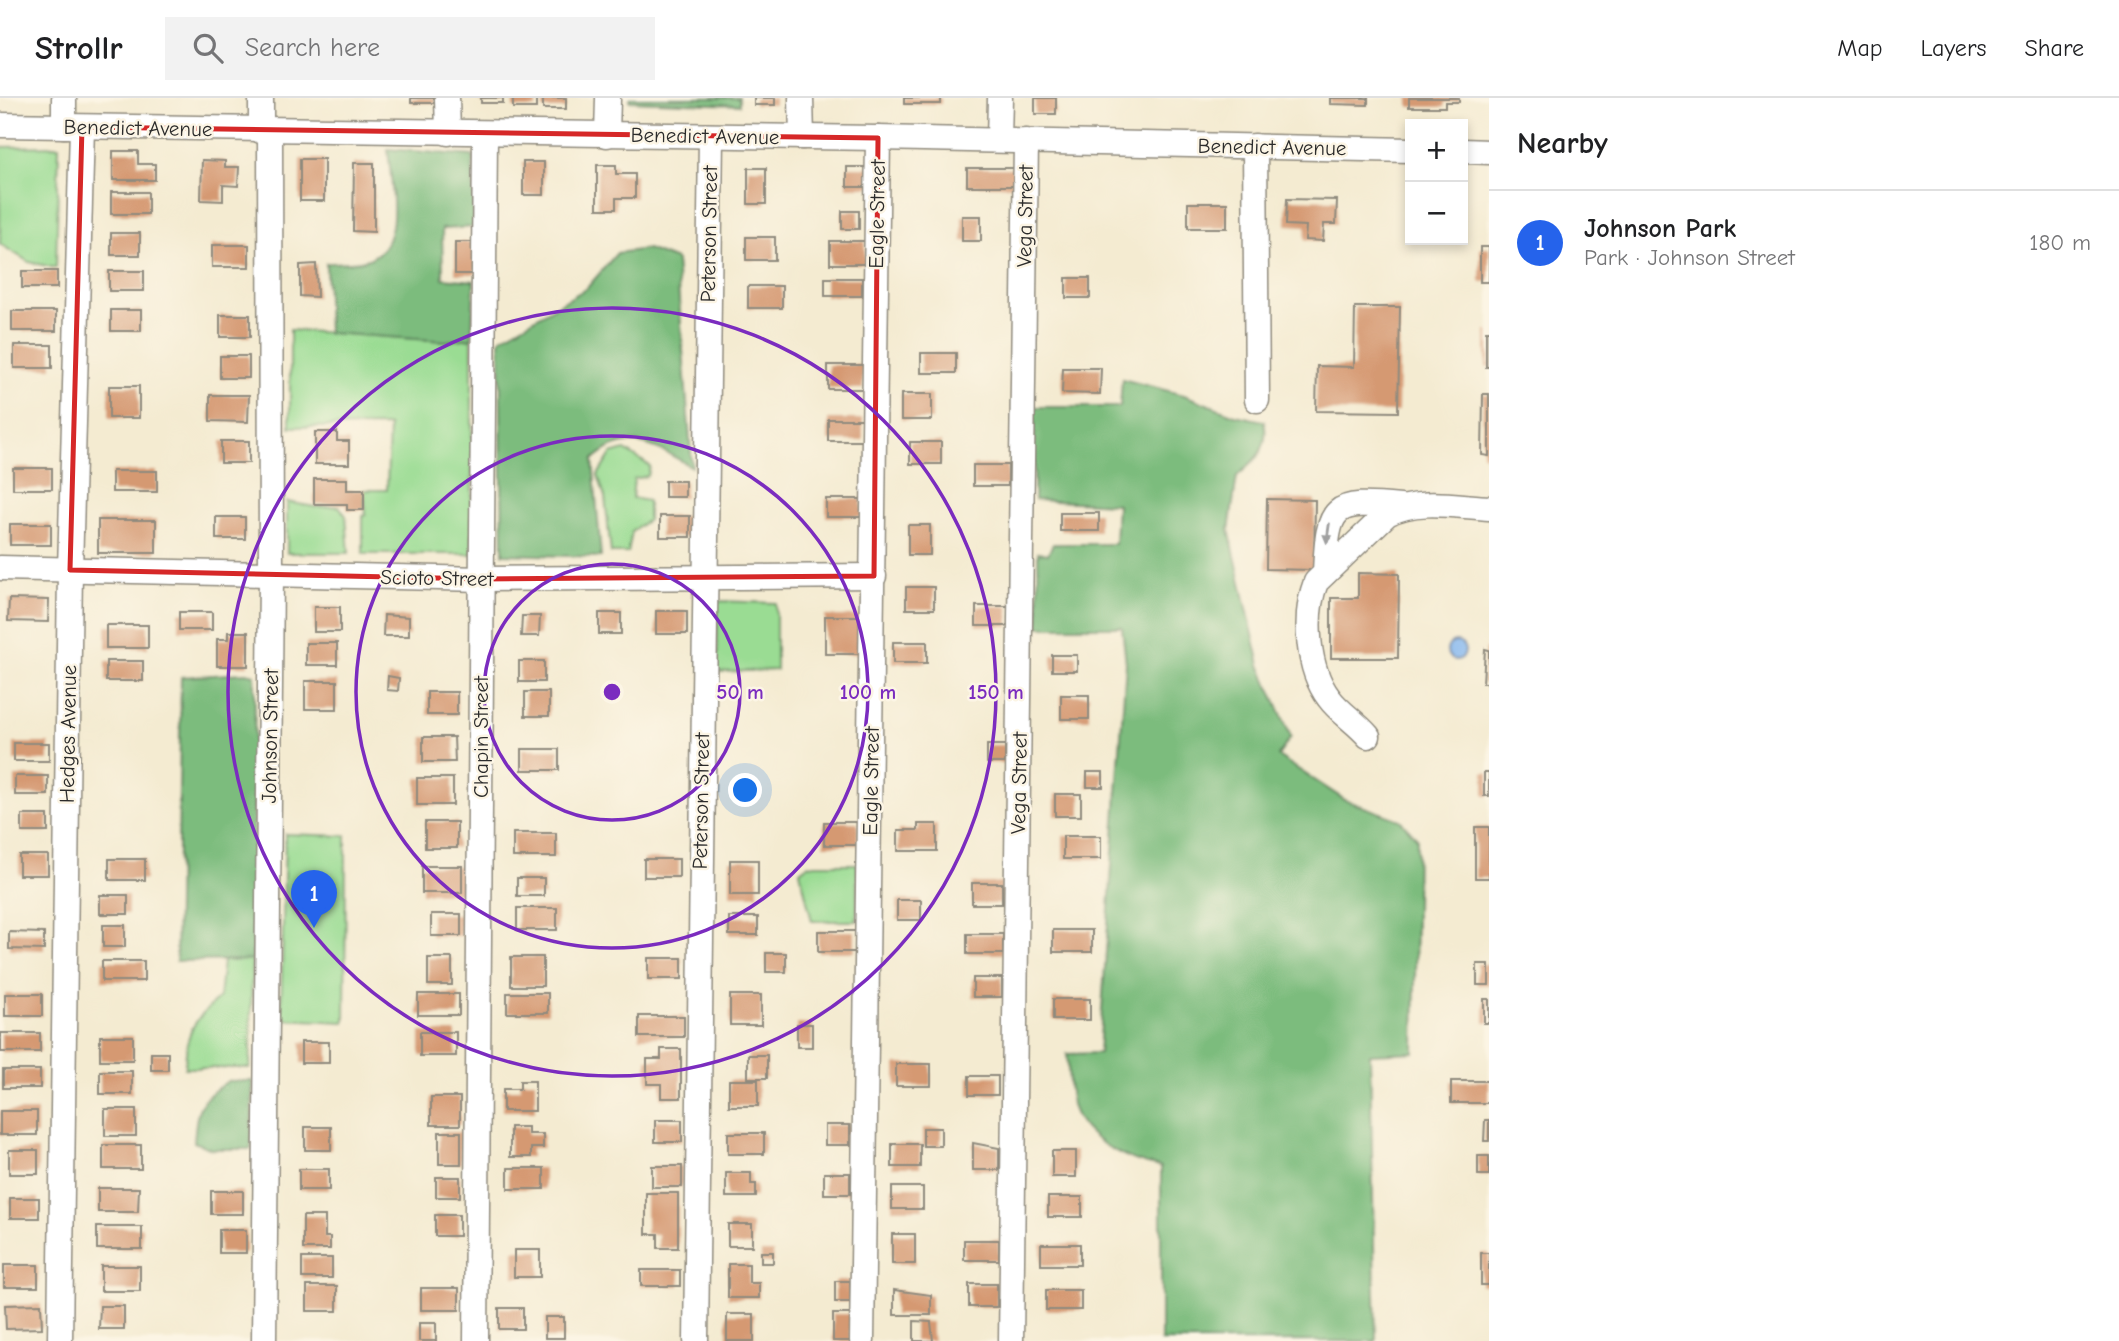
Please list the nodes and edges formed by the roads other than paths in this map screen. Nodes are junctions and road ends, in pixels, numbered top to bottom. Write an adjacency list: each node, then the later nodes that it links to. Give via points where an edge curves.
1 (64, 98): 8 (street, Hedges Avenue)
2 (261, 98): 9 (street, Johnson Street)
3 (447, 98): 10 (street)
4 (608, 98): 12 (street)
5 (801, 98): 14 (street)
6 (1000, 98): 16 (street, Vega Street)
7 (0, 125): 8 (street, Benedict Avenue)
8 (73, 126): 9 (street, Benedict Avenue); 26 (street, Hedges Avenue)
9 (265, 131): 10 (street, Benedict Avenue); 28 (street, Johnson Street)
10 (447, 133): 11 (street, Benedict Avenue)
11 (485, 134): 12 (street, Benedict Avenue); 31 (street, Chapin Street)
12 (607, 135): 13 (street, Benedict Avenue)
13 (711, 136): 14 (street, Benedict Avenue); 30 (street, Peterson Street)
14 (802, 137): 15 (street, Benedict Avenue)
15 (878, 138): 16 (street, Benedict Avenue); 29 (street, Eagle Street)
16 (999, 140): 17 (street, Benedict Avenue)
17 (1026, 141): 18 (street, Benedict Avenue); 38 (street, Vega Street)
18 (1255, 146): 19 (street, Benedict Avenue); 22 (street)
19 (1405, 150)
20 (1468, 151): 21 (street)
21 (1489, 152)
22 (1257, 400)
23 (1400, 507): 24 (street); 27 (street); 27 (street, one-way to 27, via 1357,505 1335,511 1330,520)
24 (1489, 508)
25 (0, 568): 26 (street, Scioto Street)
26 (70, 570): 28 (street, Scioto Street); 33 (street, Hedges Avenue)
27 (1325, 573): 32 (street, via 1312,592 1310,657 1330,699)
28 (271, 575): 31 (street, Scioto Street); 34 (street, Johnson Street)
29 (874, 576): 30 (street, Scioto Street); 37 (street, Eagle Street)
30 (703, 578): 31 (street, Scioto Street); 36 (street, Peterson Street)
31 (482, 579): 35 (street, Chapin Street)
32 (1368, 736)
33 (60, 1341)
34 (264, 1341)
35 (476, 1341)
36 (696, 1341)
37 (862, 1341)
38 (1011, 1341)

